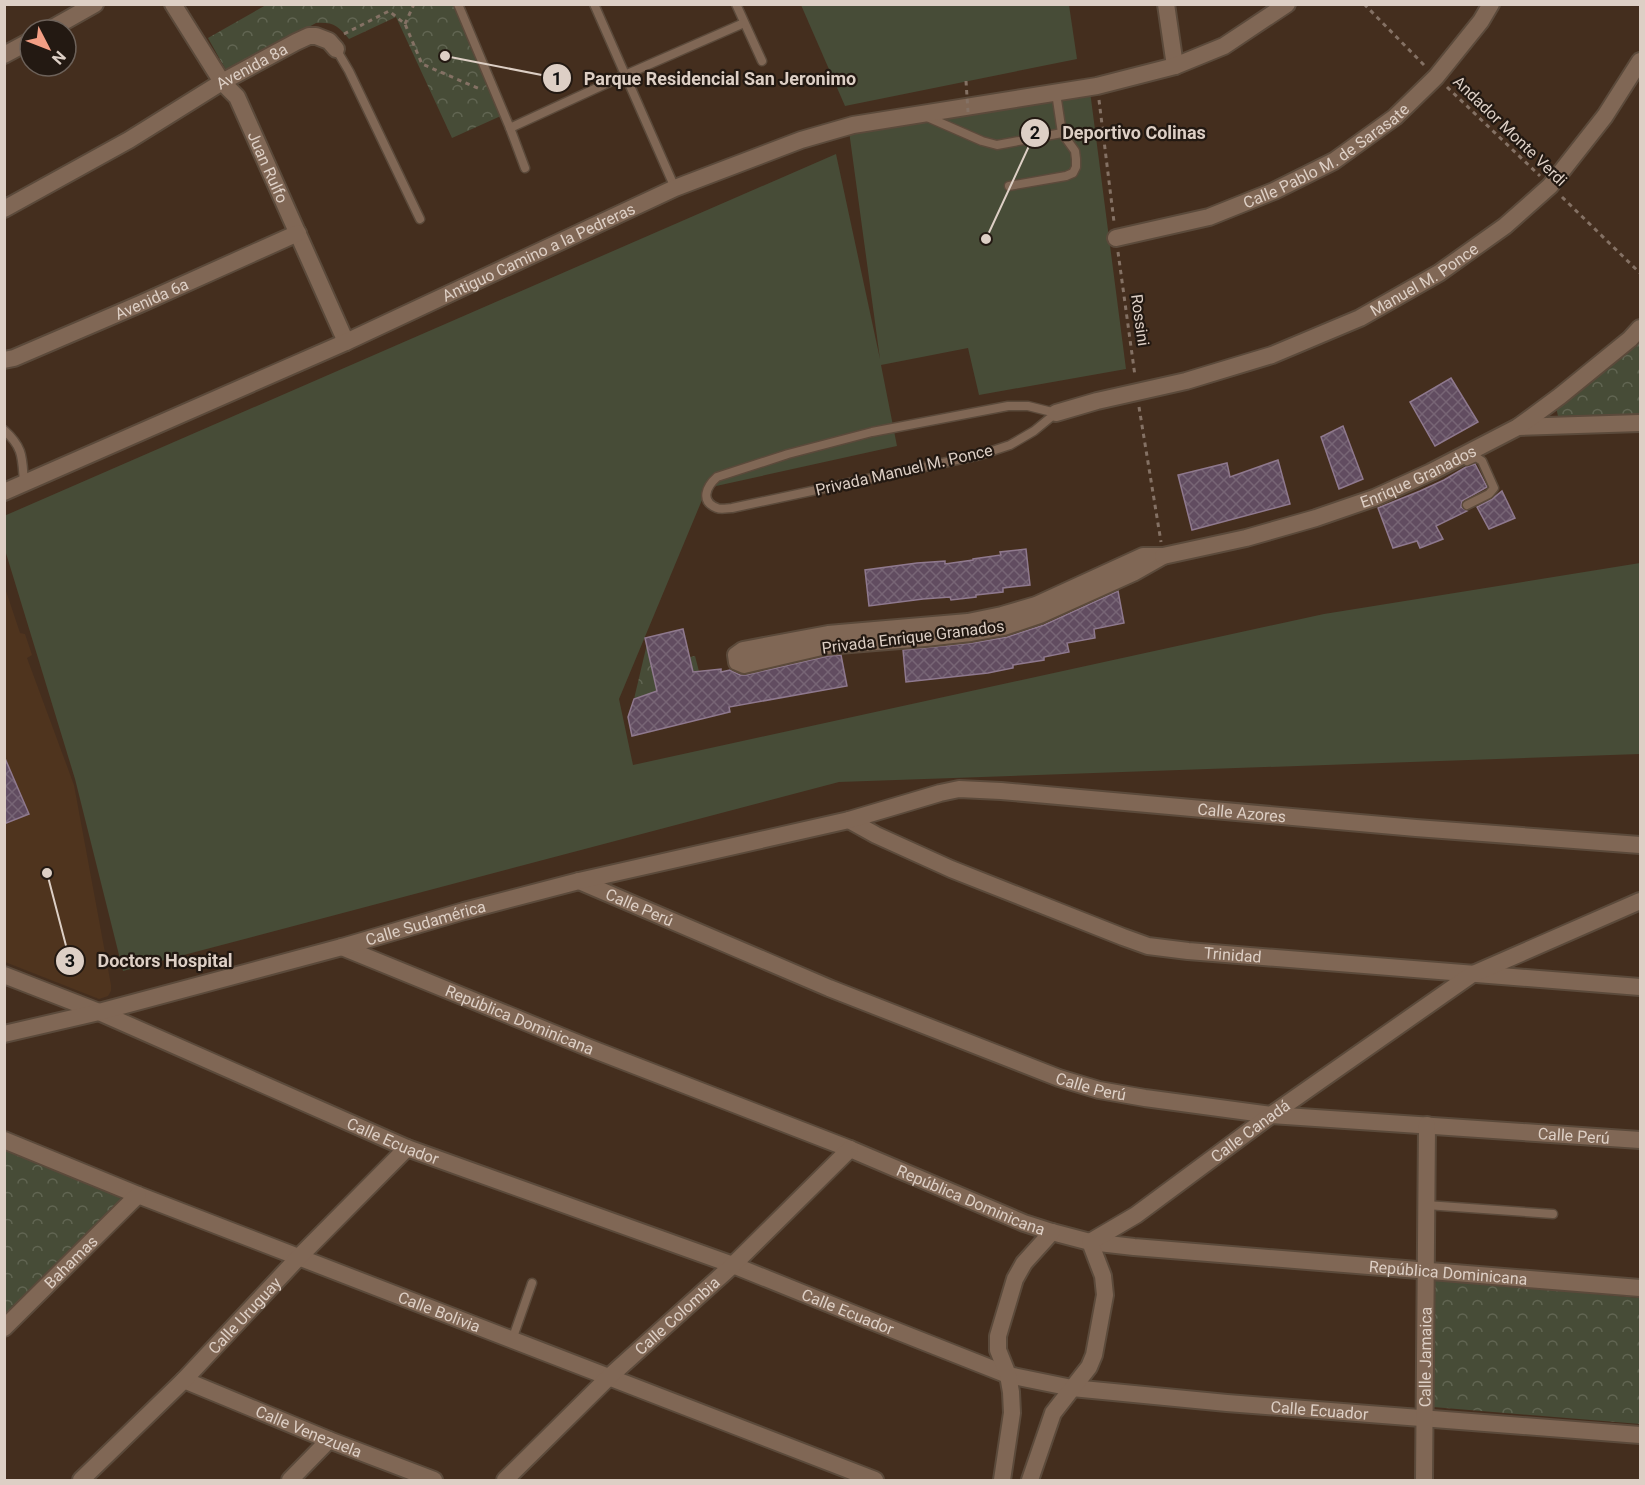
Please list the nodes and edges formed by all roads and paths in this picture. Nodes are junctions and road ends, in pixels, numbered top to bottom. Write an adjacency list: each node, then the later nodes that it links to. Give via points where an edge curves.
1 (95, 4): 11 (street)
2 (173, 4): 23 (street, Juan Rulfo)
3 (414, 4): 13 (path)
4 (458, 4): 26 (lane)
5 (594, 4): 20 (lane)
6 (736, 4): 12 (lane)
7 (1166, 4): 19 (street)
8 (1287, 4): 19 (street, Antiguo Camino a la Pedreras, via 1224,46)
9 (1364, 4): 21 (path, Andador Monte Verdi)
10 (1491, 4): 21 (street, Calle Pablo M. de Sarasate)
11 (71, 18)
12 (744, 23): 17 (lane); 20 (lane)
13 (405, 24): 14 (path, via 388,11); 26 (path, via 422,64)
14 (333, 45): 23 (street, Avenida 8a, via 322,37 309,36); 36 (lane)
15 (18, 47): 16 (street)
16 (4, 55)
17 (762, 61)
18 (1641, 61): 33 (street, Manuel M. Ponce, via 1605,116)
19 (1175, 66): 24 (street, Antiguo Camino a la Pedreras)
20 (625, 75): 29 (lane); 34 (lane)
21 (1436, 77): 33 (path, Andador Monte Verdi); 38 (street, Calle Pablo M. de Sarasate, via 1395,117 1334,161 1209,217)
22 (966, 81): 27 (path, bridge)
23 (222, 82): 35 (street, Avenida 8a, via 129,140); 37 (street, Juan Rulfo, via 237,97)
24 (1097, 86): 25 (street, Antiguo Camino a la Pedreras); 38 (path, Rossini)
25 (1056, 93): 28 (street, Antiguo Camino a la Pedreras); 30 (lane)
26 (497, 96): 29 (lane)
27 (968, 112)
28 (923, 114): 30 (lane, via 997,145); 34 (street, Antiguo Camino a la Pedreras, via 853,125 801,140)
29 (510, 128): 31 (lane)
30 (1062, 133): 32 (lane, via 1075,151 1073,173)
31 (525, 168)
32 (1009, 186)
33 (1550, 186): 39 (path, Andador Monte Verdi); 43 (street, Manuel M. Ponce, via 1505,226 1439,273 1360,318 1272,355)
34 (675, 189): 41 (street, Antiguo Camino a la Pedreras)
35 (4, 209)
36 (420, 219)
37 (298, 233): 41 (street, Juan Rulfo); 42 (street, Avenida 6a)
38 (1116, 238): 43 (path, Rossini)
39 (1641, 273)
40 (1641, 328): 46 (street, Enrique Granados)
41 (346, 342): 49 (street, Antiguo Camino a la Pedreras)
42 (4, 360)
43 (1137, 392): 44 (street, Privada Manuel M. Ponce); 52 (path, Rossini)
44 (1056, 414): 44 (lane, Privada Manuel M. Ponce, via 1010,445 980,454 732,508 718,509 706,494 708,485 717,477 872,432 1008,406 1028,406)
45 (1641, 423): 46 (street)
46 (1518, 427): 48 (street, Enrique Granados)
47 (4, 430): 49 (lane, via 18,444)
48 (1431, 472): 51 (lane, via 1440,477 1472,458 1479,458 1494,488); 52 (street, Enrique Granados, via 1316,518)
49 (24, 483): 50 (street, Antiguo Camino a la Pedreras)
50 (4, 492)
51 (1467, 505)
52 (1163, 556): 52 (street, Privada Enrique Granados, via 1143,556 1036,605 1002,615 968,622 828,634 743,650 736,659 744,665 826,646 1004,627 1040,615)
53 (849, 820): 54 (street, Calle Azores, via 959,789); 55 (street, Calle Sudamérica); 59 (street, Trinidad, via 951,869 1148,946)
54 (1641, 845)
55 (579, 881): 57 (street, Calle Sudamérica); 63 (street, Calle Perú, via 829,988 1059,1078 1133,1096)
56 (1641, 901): 59 (street, Calle Canadá)
57 (342, 947): 61 (street, Calle Sudamérica); 68 (street, República Dominicana)
58 (4, 975): 61 (street, Calle Ecuador)
59 (1471, 975): 60 (street, Trinidad); 63 (street, Calle Canadá)
60 (1641, 987)
61 (99, 1012): 62 (street, Calle Sudamérica); 67 (street, Calle Ecuador)
62 (4, 1034)
63 (1271, 1115): 64 (street, Calle Perú); 73 (street, Calle Canadá, via 1137,1215)
64 (1427, 1125): 66 (street, Calle Perú); 70 (street, Calle Jamaica)
65 (4, 1140): 69 (street, Calle Bolivia)
66 (1641, 1140)
67 (407, 1148): 74 (street, Calle Uruguay); 75 (street, Calle Ecuador)
68 (850, 1149): 72 (street, República Dominicana); 75 (street, Calle Colombia)
69 (138, 1196): 74 (street, Calle Bolivia); 79 (street, Bahamas)
70 (1426, 1205): 71 (lane); 76 (street, Calle Jamaica)
71 (1553, 1214)
72 (1052, 1232): 73 (street, República Dominicana); 81 (street, via 1015,1279 998,1336 998,1350)
73 (1090, 1242): 76 (street, República Dominicana); 84 (street, via 1103,1276 1105,1295 1094,1355)
74 (298, 1258): 80 (street, Calle Bolivia); 83 (street, Calle Uruguay)
75 (733, 1265): 81 (street, Calle Ecuador); 82 (street, Calle Colombia)
76 (1425, 1271): 78 (street, República Dominicana); 85 (street, Calle Jamaica)
77 (532, 1283): 80 (lane)
78 (1641, 1288)
79 (4, 1328)
80 (512, 1340): 82 (street, Calle Bolivia)
81 (1008, 1375): 84 (street, Calle Ecuador); 93 (street, via 1012,1413)
82 (609, 1377): 91 (street, Calle Colombia); 92 (street, Calle Bolivia)
83 (184, 1380): 87 (street, Calle Venezuela); 88 (street, Calle Uruguay)
84 (1072, 1388): 85 (street, Calle Ecuador); 94 (street, via 1053,1413)
85 (1424, 1419): 86 (street, Calle Ecuador); 95 (street, Calle Jamaica)
86 (1641, 1435)
87 (329, 1440): 89 (street); 90 (street, Calle Venezuela)
88 (81, 1480)
89 (290, 1480)
90 (434, 1480)
91 (505, 1480)
92 (875, 1480)
93 (1002, 1480)
94 (1030, 1480)
95 (1424, 1480)

